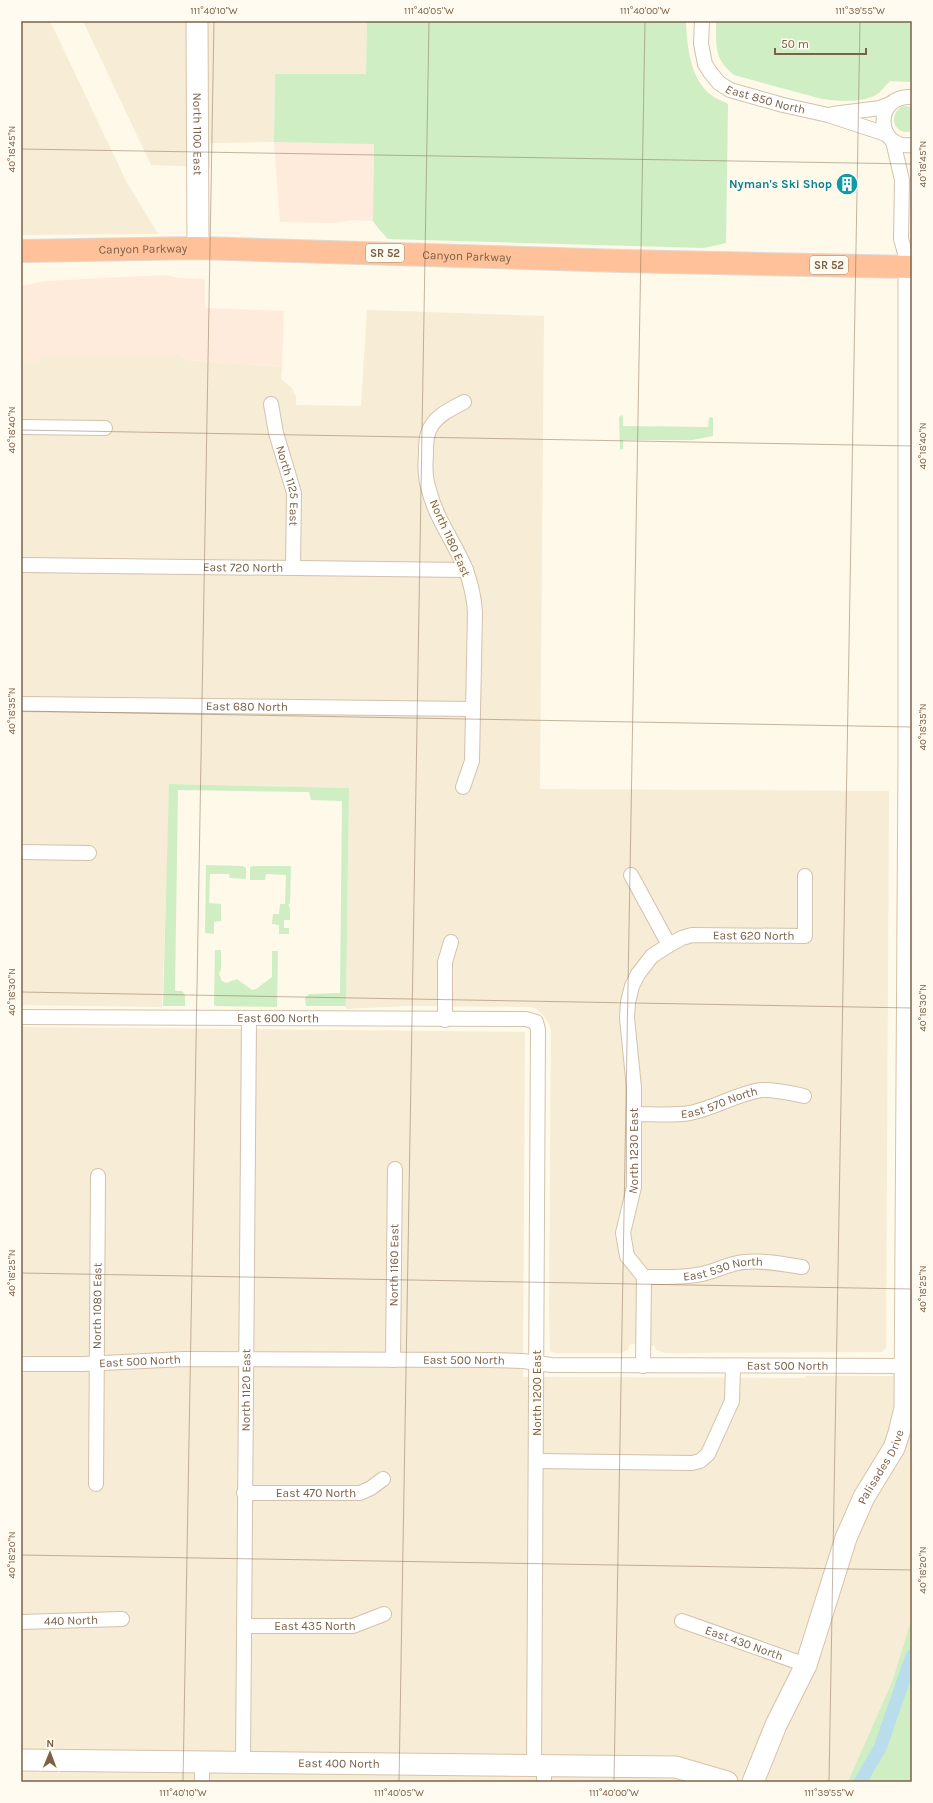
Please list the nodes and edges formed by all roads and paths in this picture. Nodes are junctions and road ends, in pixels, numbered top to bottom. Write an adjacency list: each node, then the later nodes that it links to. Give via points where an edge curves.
1 (197, 21): 8 (street, North 1100 East)
2 (702, 21): 5 (street, East 850 North, via 703,59 719,83 730,90)
3 (912, 97): 4 (street, East 850 North, via 897,99)
4 (890, 104): 5 (street, East 850 North, via 880,108); 6 (street, Palisades Drive, via 883,119 883,127)
5 (828, 115): 6 (street, East 850 North)
6 (890, 138): 7 (street, East 850 North, via 900,145); 10 (street, Palisades Drive, via 902,180 901,239)
7 (912, 145)
8 (198, 248): 9 (highway, Canyon Parkway / SR 52); 10 (highway, Canyon Parkway / SR 52, via 623,261)
9 (21, 251)
10 (911, 265): 13 (street, Palisades Drive)
11 (464, 402): 18 (street, North 1180 East, via 432,423 427,436 426,456 427,482 432,502)
12 (271, 404): 17 (street, North 1125 East, via 276,433 294,493)
13 (911, 418): 21 (street, Palisades Drive)
14 (21, 428): 15 (street)
15 (106, 428)
16 (21, 565): 17 (street, East 720 North)
17 (293, 568): 18 (street, East 720 North)
18 (466, 570): 20 (street, North 1180 East, via 474,596 475,612)
19 (21, 704): 20 (street, East 680 North)
20 (473, 709): 22 (street, North 1180 East, via 472,761)
21 (911, 757): 35 (street, Palisades Drive)
22 (463, 787)
23 (21, 852): 24 (street)
24 (89, 853)
25 (631, 875): 28 (street)
26 (805, 876): 28 (street, East 620 North, via 805,936 692,935)
27 (451, 942): 31 (street, via 445,962)
28 (669, 945): 34 (street, North 1230 East, via 652,956 646,964 632,986 628,1000 627,1018)
29 (21, 1017): 30 (street, East 600 North)
30 (249, 1019): 31 (street, East 600 North); 40 (street, North 1120 East)
31 (445, 1020): 32 (street, East 600 North, via 526,1019)
32 (536, 1022): 43 (street, North 1200 East)
33 (804, 1096): 34 (street, East 570 North, via 761,1090 692,1112)
34 (635, 1114): 39 (street, North 1230 East, via 634,1187 623,1233 627,1256)
35 (910, 1165): 47 (street, Palisades Drive)
36 (395, 1169): 41 (street, North 1160 East)
37 (98, 1176): 42 (street, North 1080 East)
38 (802, 1268): 39 (street, East 530 North, via 775,1263 742,1262 691,1276)
39 (644, 1277): 45 (street)
40 (246, 1359): 41 (street, East 500 North); 42 (street, East 500 North); 51 (street, North 1120 East)
41 (393, 1360): 43 (street, East 500 North, via 490,1360)
42 (96, 1363): 44 (street, East 500 North); 50 (street, North 1080 East)
43 (536, 1363): 45 (street, East 500 North); 48 (street, North 1200 East)
44 (21, 1364)
45 (643, 1366): 46 (street, East 500 North)
46 (733, 1366): 47 (street, East 500 North); 48 (street, via 732,1401 708,1454 700,1461)
47 (906, 1366): 57 (street, Palisades Drive, via 905,1408 894,1448 864,1497 846,1538)
48 (536, 1461): 60 (street, North 1200 East)
49 (383, 1479): 51 (street, East 470 North, via 360,1492)
50 (96, 1484)
51 (244, 1493): 56 (street, North 1120 East)
52 (384, 1614): 56 (street, East 435 North, via 353,1626)
53 (122, 1619): 55 (street, 440 North)
54 (682, 1621): 57 (street, East 430 North)
55 (21, 1622)
56 (244, 1626): 59 (street, North 1120 East)
57 (806, 1665): 63 (street, Palisades Drive, via 776,1725)
58 (21, 1760): 61 (street, East 400 North)
59 (243, 1762): 60 (street, East 400 North); 61 (street, East 400 North)
60 (540, 1771): 62 (street, East 400 North, via 676,1767)
61 (202, 1772)
62 (726, 1782)
63 (753, 1782)

